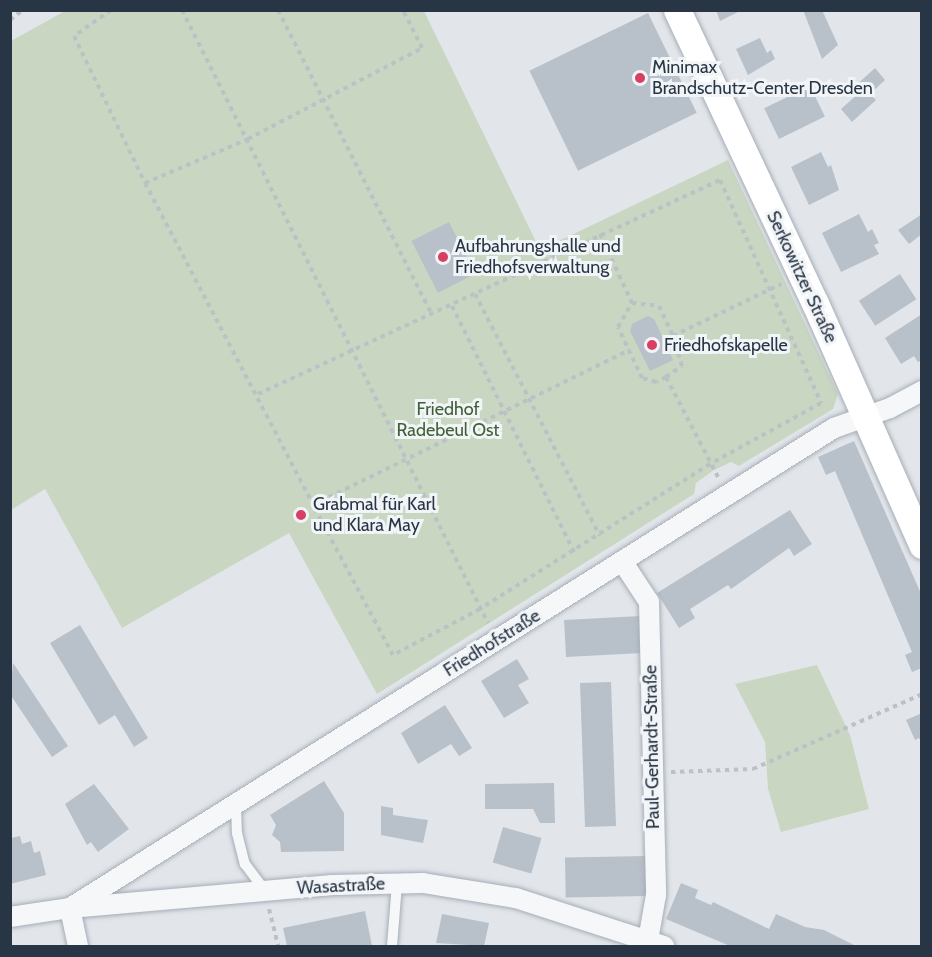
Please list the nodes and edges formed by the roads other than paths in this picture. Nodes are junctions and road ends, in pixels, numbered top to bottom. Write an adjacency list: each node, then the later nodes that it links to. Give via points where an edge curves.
1 (677, 10): 3 (street, Serkowitzer Straße)
2 (921, 391): 3 (street, Friedhofstraße)
3 (865, 418): 4 (street, Serkowitzer Straße); 5 (street, Friedhofstraße, via 834,428)
4 (921, 545)
5 (622, 561): 6 (street, Friedhofstraße); 11 (street, Paul-Gerhardt-Straße, via 649,602 656,895)
6 (236, 806): 8 (lane, via 244,864); 9 (street, Friedhofstraße)
7 (397, 884): 8 (street, Wasastraße); 11 (street, Wasastraße, via 423,883 516,898); 13 (lane)
8 (265, 891): 9 (street, Wasastraße)
9 (70, 908): 10 (street, Wasastraße); 12 (street)
10 (10, 917)
11 (652, 945)
12 (78, 946)
13 (392, 946)

